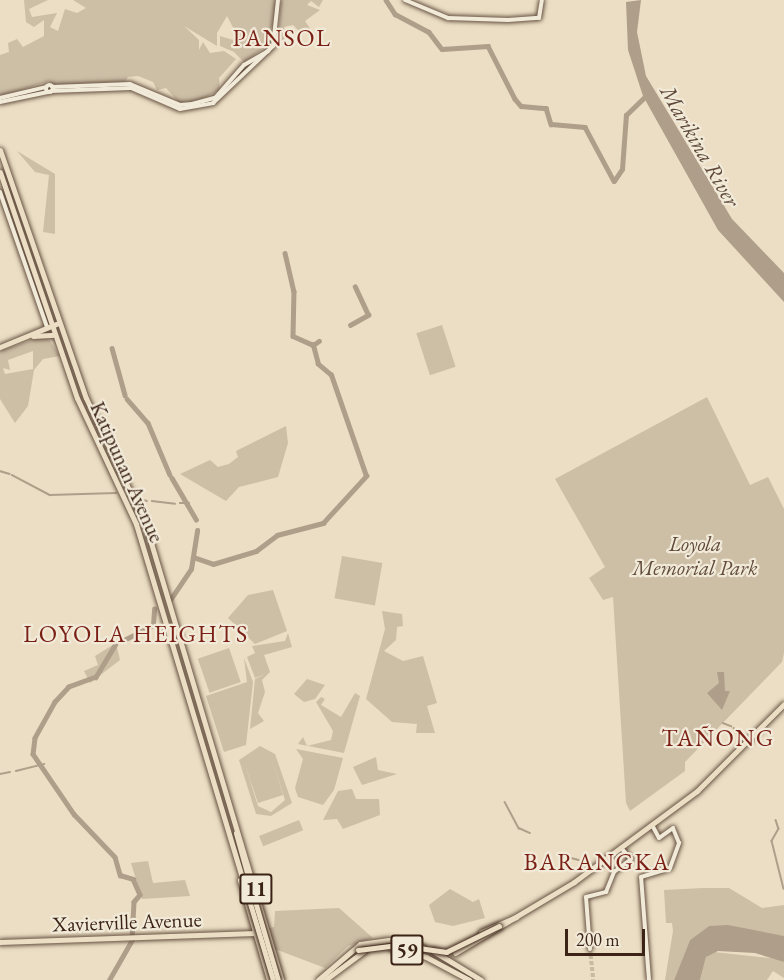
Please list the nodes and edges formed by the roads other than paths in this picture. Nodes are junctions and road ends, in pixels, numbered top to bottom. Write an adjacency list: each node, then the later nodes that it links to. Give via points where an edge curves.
1 (278, 0): 4 (street, via 276,40 219,99 177,108 132,88 49,89)
2 (405, 0): 3 (street, via 455,18 536,19)
3 (542, 0)
4 (0, 100)
5 (0, 150): 8 (main road, Katipunan Avenue)
6 (0, 171): 9 (main road)
7 (0, 192): 13 (street, Katipunan Avenue)
8 (21, 210): 9 (main road); 10 (main road, Katipunan Avenue)
9 (14, 213): 11 (main road)
10 (44, 277): 11 (main road); 12 (main road, Katipunan Avenue)
11 (37, 278): 13 (main road)
12 (61, 322): 13 (main road); 16 (main road, Katipunan Avenue / 11)
13 (51, 326): 14 (main road, Katipunan Avenue / 11); 15 (main road); 16 (main road, via 60,326)
14 (57, 337): 15 (main road, via 45,332); 21 (main road, Katipunan Avenue / 11, via 76,398 136,524)
15 (3, 345)
16 (80, 381): 18 (main road, Katipunan Avenue / 11, via 146,526)
17 (784, 704): 19 (main road, via 707,783)
18 (231, 807): 22 (main road, Katipunan Avenue / 11); 31 (main road, Katipunan Avenue / 11)
19 (652, 825): 20 (main road); 38 (street, via 659,838 673,828 679,843 670,868 643,873)
20 (621, 848): 23 (main road); 27 (street, via 631,859 614,872 606,892 589,894)
21 (237, 858): 22 (main road, Katipunan Avenue / 11); 24 (main road, Katipunan Avenue / 11)
22 (251, 899): 32 (main road, Katipunan Avenue / 11, bridge); 33 (main road, Katipunan Avenue / 11, bridge)
23 (518, 916): 28 (main road); 29 (main road, bridge, via 446,952 398,945 358,950)
24 (255, 933): 25 (main road, Xavierville Avenue); 32 (main road, Katipunan Avenue / 11)
25 (0, 942)
26 (418, 945): 28 (main road); 30 (main road, 59); 34 (main road, 59, via 389,940 360,944)
27 (590, 949)
28 (454, 950): 30 (main road)
29 (341, 963): 35 (main road, 59); 36 (main road, 59, via 371,949 396,948 426,957)
30 (463, 968): 37 (main road, 59)
31 (279, 970): 32 (main road); 33 (main road, Katipunan Avenue / 11)
32 (270, 978)
33 (280, 980)
34 (318, 980)
35 (325, 980)
36 (469, 980)
37 (480, 980)
38 (649, 980)

